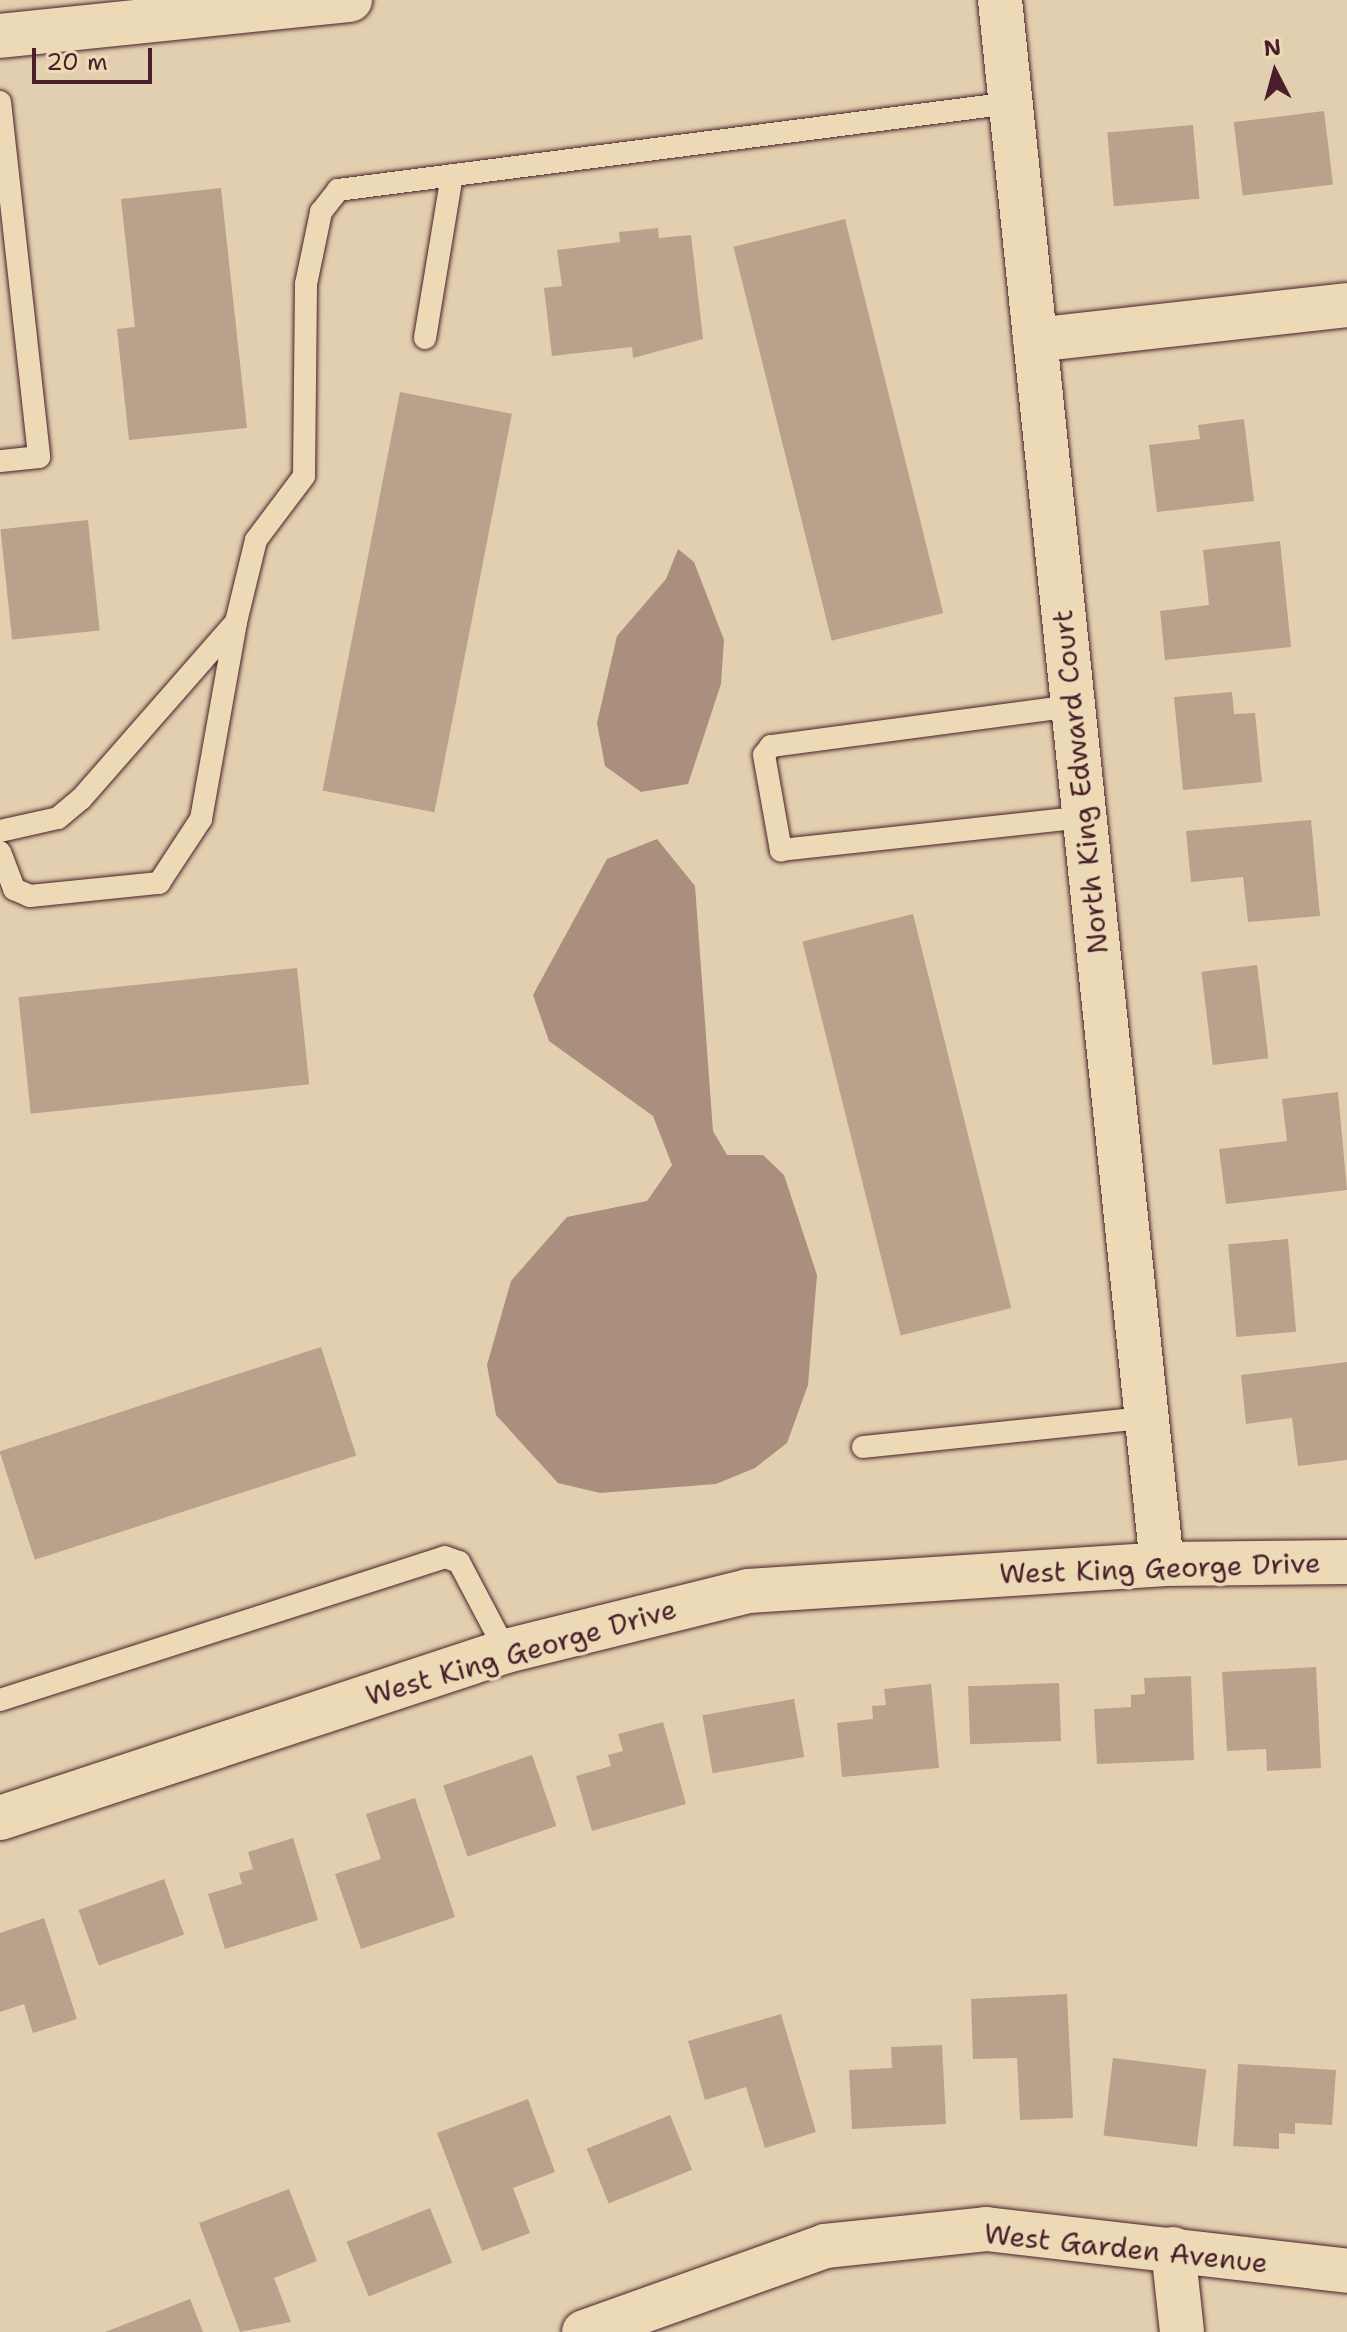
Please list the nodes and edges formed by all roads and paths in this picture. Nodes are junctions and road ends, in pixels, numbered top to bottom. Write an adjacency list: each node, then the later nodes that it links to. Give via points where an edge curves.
1 (350, 0): 3 (street)
2 (1000, 0): 5 (street, North King Edward Court)
3 (0, 36)
4 (0, 102): 10 (lane, via 39,457)
5 (1011, 103): 6 (lane); 9 (street, North King Edward Court)
6 (452, 175): 8 (lane); 11 (lane, via 338,190 321,212 302,321 304,476 256,540)
7 (1347, 305): 9 (street)
8 (425, 338)
9 (1035, 340): 12 (street, North King Edward Court)
10 (0, 461)
11 (236, 622): 14 (lane, via 81,799 58,818); 15 (lane, via 201,819 159,883 30,896 14,889)
12 (1072, 706): 13 (street, North King Edward Court); 13 (lane, via 771,746 764,755 781,850)
13 (1084, 817): 16 (street, North King Edward Court)
14 (0, 831)
15 (0, 852)
16 (1146, 1418): 17 (lane); 19 (street, North King Edward Court)
17 (863, 1447)
18 (1347, 1562): 19 (street, West King George Drive)
19 (1162, 1564): 20 (street, West King George Drive, via 748,1591)
20 (506, 1651): 21 (lane, via 459,1562 445,1557); 22 (street, West King George Drive)
21 (0, 1700)
22 (0, 1818)
23 (1173, 2249): 24 (street, West Garden Avenue); 25 (street, West Garden Avenue, via 986,2229 825,2246); 26 (street)
24 (1347, 2271)
25 (584, 2332)
26 (1182, 2332)

